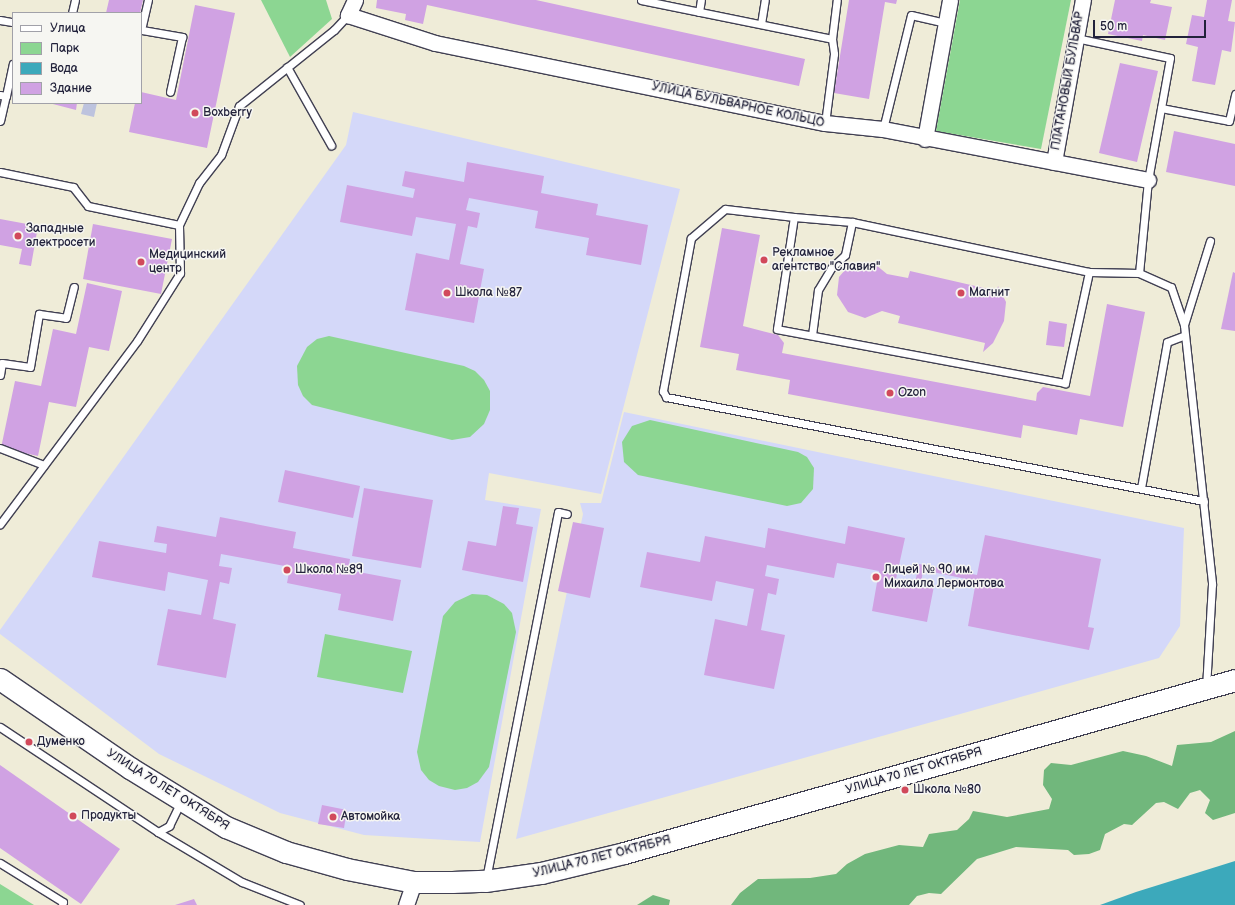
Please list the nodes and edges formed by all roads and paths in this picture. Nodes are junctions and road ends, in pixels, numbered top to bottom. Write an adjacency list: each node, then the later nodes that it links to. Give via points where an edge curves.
1 (75, 0): 10 (lane)
2 (148, 0): 17 (lane)
3 (354, 0): 12 (street)
4 (641, 0): 11 (lane)
5 (701, 0): 11 (lane)
6 (765, 0): 16 (lane)
7 (838, 0): 19 (lane)
8 (950, 0): 15 (street)
9 (1083, 0): 18 (street, ПЛАТАНОВЫЙ БУЛЬВАР)
10 (72, 12)
11 (699, 12): 16 (lane)
12 (348, 15): 21 (lane, via 334,30); 27 (street, УЛИЦА БУЛЬВАРНОЕ КОЛЬЦО, via 435,42)
13 (0, 20): 14 (lane)
14 (11, 22)
15 (946, 23): 28 (lane, via 911,15); 29 (street)
16 (761, 24): 19 (lane)
17 (142, 30): 22 (lane, via 182,37)
18 (1076, 38): 25 (lane, via 1170,58); 31 (street, ПЛАТАНОВЫЙ БУЛЬВАР)
19 (832, 39): 27 (lane, via 834,54)
20 (12, 67): 24 (lane)
21 (287, 67): 30 (lane); 36 (lane, via 239,106 221,155 199,183)
22 (170, 92)
23 (1235, 94): 25 (lane, via 1229,121)
24 (3, 95): 26 (lane)
25 (1161, 108): 33 (lane)
26 (0, 121)
27 (825, 123): 28 (street, УЛИЦА БУЛЬВАРНОЕ КОЛЬЦО)
28 (883, 129): 29 (street, УЛИЦА БУЛЬВАРНОЕ КОЛЬЦО)
29 (925, 139): 31 (street, УЛИЦА БУЛЬВАРНОЕ КОЛЬЦО)
30 (330, 145)
31 (1054, 162): 33 (street, УЛИЦА БУЛЬВАРНОЕ КОЛЬЦО)
32 (0, 172): 36 (lane, via 72,187 88,206)
33 (1148, 180): 39 (lane)
34 (794, 217): 35 (lane); 42 (lane, via 777,329); 47 (lane, via 725,209 691,238 663,391 666,397)
35 (852, 222): 38 (lane); 42 (lane, via 845,255 831,268 818,290)
36 (179, 225): 46 (lane, via 180,273 137,341)
37 (1210, 241): 41 (lane)
38 (1090, 272): 39 (lane); 42 (lane, via 1065,383)
39 (1139, 273): 41 (lane, via 1171,287)
40 (74, 287): 44 (lane, via 66,318 39,314 30,367 2,363)
41 (1184, 325): 43 (lane)
42 (812, 335)
43 (1185, 336): 47 (lane, via 1167,342); 48 (lane)
44 (0, 375)
45 (0, 448): 46 (lane)
46 (44, 465): 50 (lane)
47 (1141, 488): 48 (lane)
48 (1204, 501): 53 (lane, via 1212,584)
49 (568, 514): 58 (lane, via 558,512)
50 (0, 524)
51 (0, 678): 55 (main road, УЛИЦА 70 ЛЕТ ОКТЯБРЯ)
52 (1235, 680): 53 (main road, УЛИЦА 70 ЛЕТ ОКТЯБРЯ)
53 (1206, 689): 58 (main road, УЛИЦА 70 ЛЕТ ОКТЯБРЯ, via 624,853 541,873)
54 (0, 727): 56 (lane)
55 (181, 800): 56 (lane, via 169,826); 59 (main road, УЛИЦА 70 ЛЕТ ОКТЯБРЯ, via 226,827 286,852 347,869)
56 (158, 832): 61 (lane, via 242,882)
57 (0, 863): 60 (lane, via 63,902)
58 (485, 881): 59 (main road, УЛИЦА 70 ЛЕТ ОКТЯБРЯ)
59 (414, 882): 62 (street)
60 (62, 905)
61 (300, 905)
62 (406, 905)

